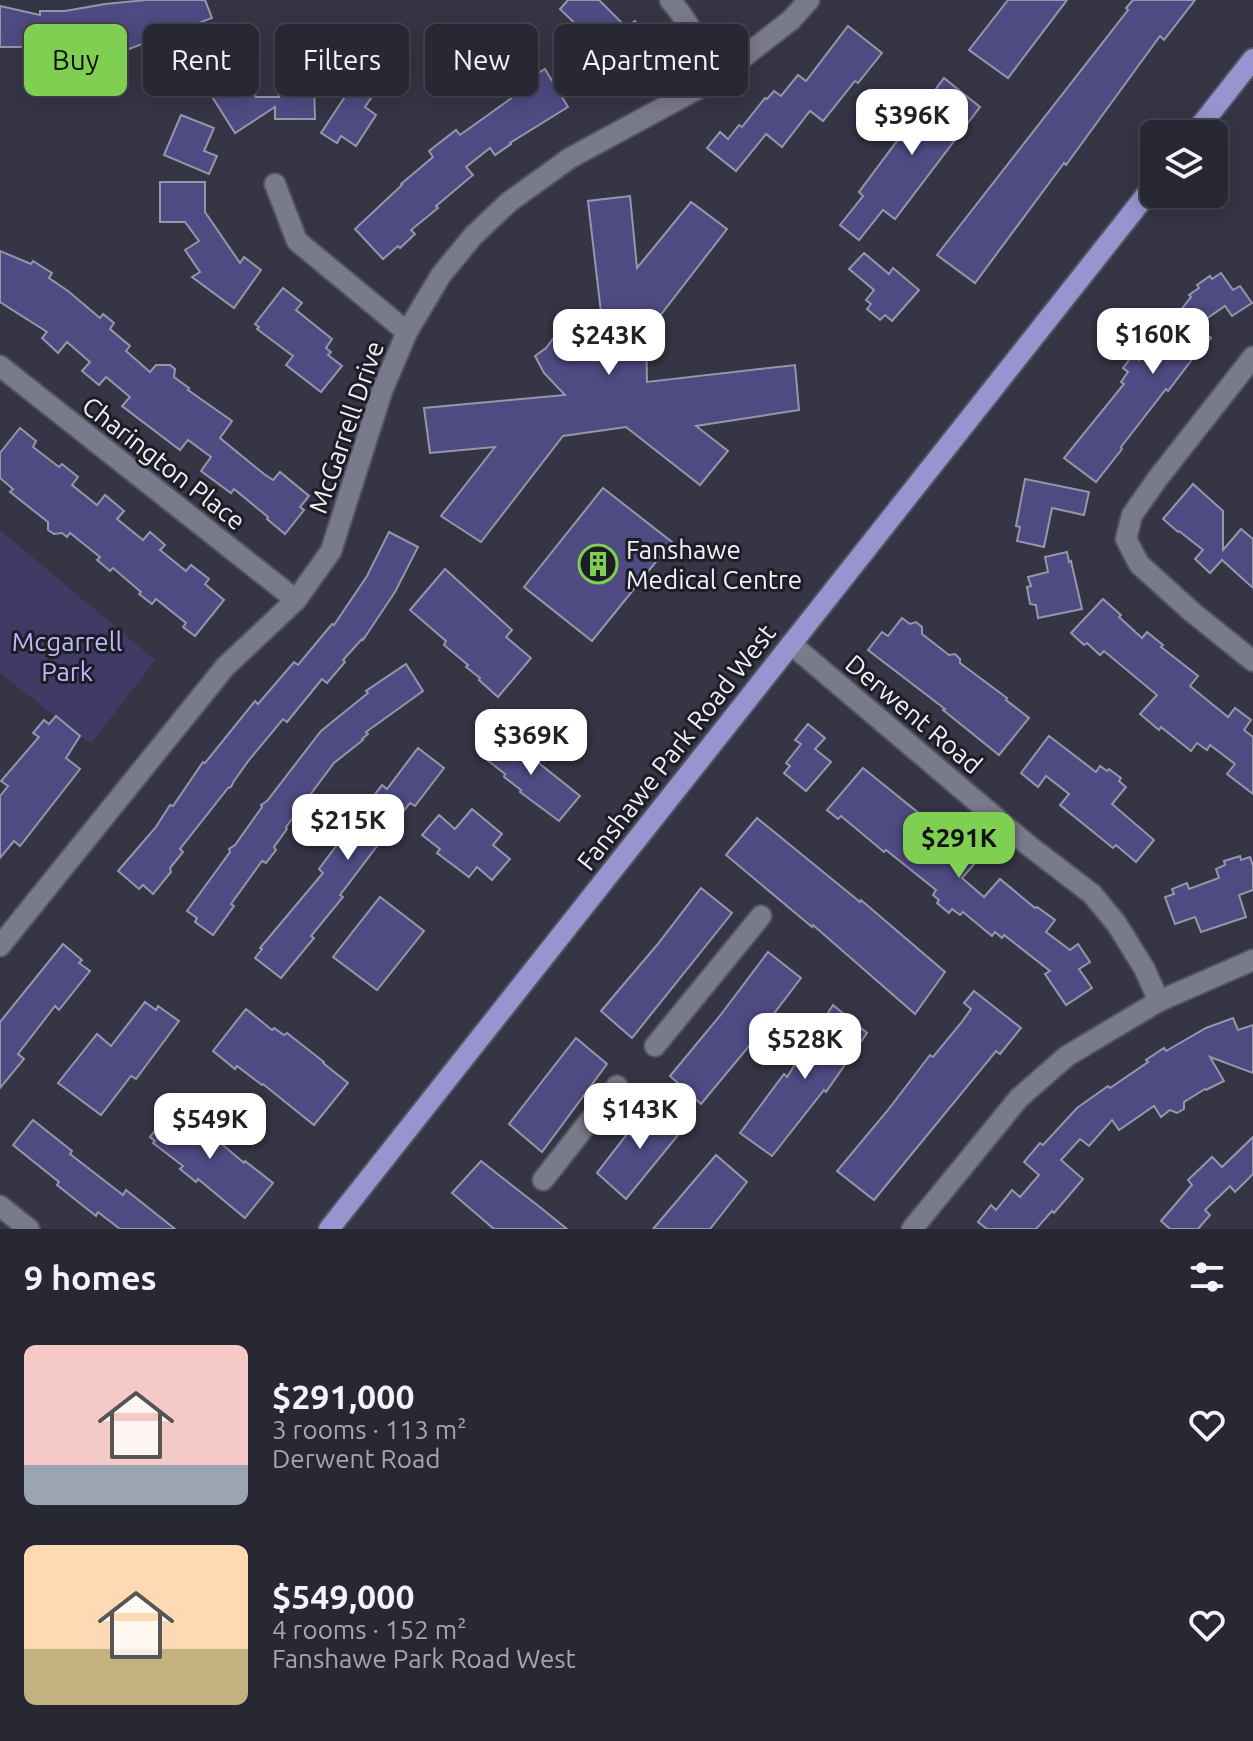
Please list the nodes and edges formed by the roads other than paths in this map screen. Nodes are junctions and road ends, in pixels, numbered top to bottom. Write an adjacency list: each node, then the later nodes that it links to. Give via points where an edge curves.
1 (670, 0): 3 (street)
2 (809, 0): 4 (street, McGarrell Drive)
3 (687, 24)
4 (748, 54)
5 (1253, 59): 7 (main road)
6 (684, 96): 10 (street, McGarrell Drive, via 570,158 509,202 441,275)
7 (1205, 120)
8 (275, 184): 10 (street, via 297,241)
9 (1140, 203): 14 (main road, Fanshawe Park Road West)
10 (407, 332): 13 (street, McGarrell Drive, via 382,391 331,551)
11 (1253, 357): 15 (street, via 1132,515 1126,539 1139,564)
12 (0, 366): 13 (street, Charington Place)
13 (296, 600): 17 (street, McGarrell Drive, via 225,667)
14 (791, 644): 19 (street, Derwent Road, via 1092,894 1116,923); 25 (main road, Fanshawe Park Road West)
15 (1253, 661)
16 (761, 916): 20 (street)
17 (0, 946)
18 (1253, 960): 19 (street)
19 (1159, 1001): 26 (street, via 1067,1056 1019,1098)
20 (655, 1046)
21 (617, 1086): 22 (street)
22 (543, 1180)
23 (0, 1206): 24 (street)
24 (29, 1229)
25 (329, 1229)
26 (912, 1229)

